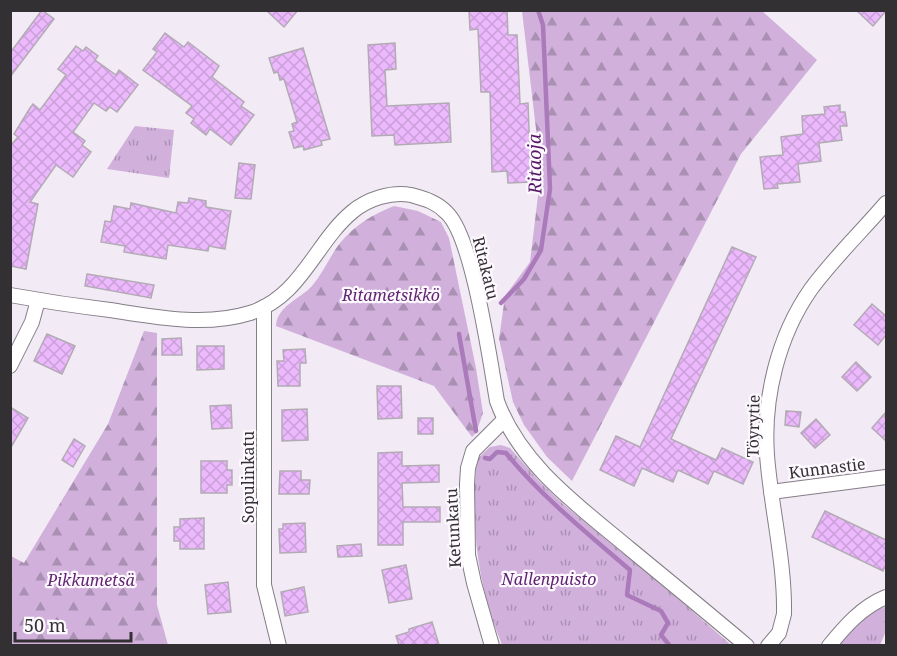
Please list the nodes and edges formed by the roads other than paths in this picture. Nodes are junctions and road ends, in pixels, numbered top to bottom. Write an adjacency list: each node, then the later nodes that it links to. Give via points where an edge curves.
1 (886, 203): 8 (street, Töyrytie, via 810,290 785,339 767,410)
2 (10, 295): 3 (street, Ritakatu)
3 (38, 300): 4 (street, Ritakatu, via 200,320 234,317); 5 (street, via 32,322)
4 (264, 307): 6 (street, Ritakatu, via 300,278 353,211 385,195 405,194 430,200 454,221 464,243); 10 (street, Sopulinkatu, via 264,585)
5 (10, 366)
6 (504, 420): 11 (street, Ketunkatu, via 473,451 467,484 468,555); 12 (street, Ritakatu, via 538,466 570,499)
7 (886, 477): 8 (street, Kunnastie)
8 (771, 492): 13 (street, Töyrytie, via 784,614 779,633)
9 (886, 597): 14 (street, via 851,620)
10 (279, 645)
11 (492, 645)
12 (747, 645)
13 (768, 645)
14 (829, 645)

